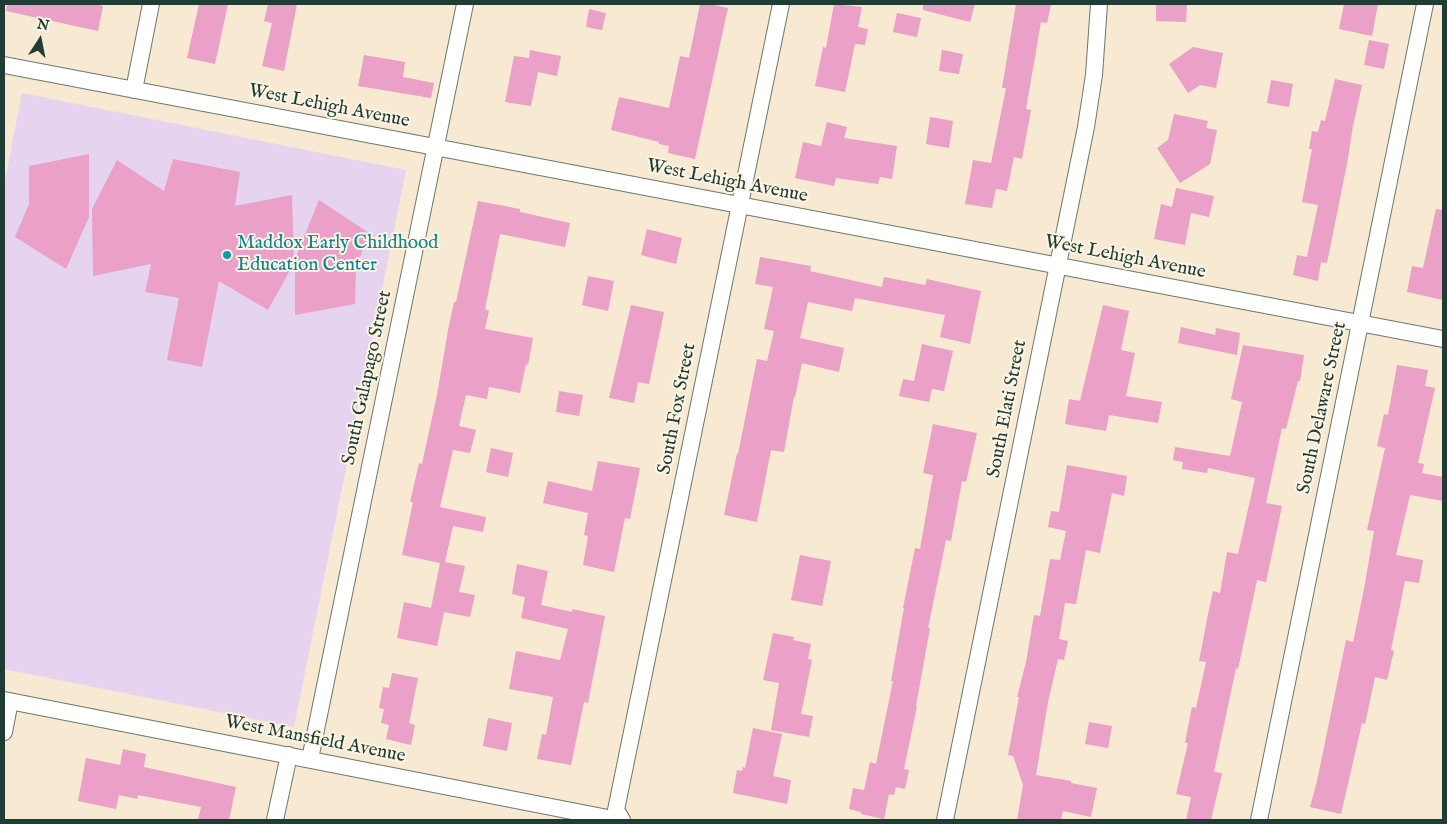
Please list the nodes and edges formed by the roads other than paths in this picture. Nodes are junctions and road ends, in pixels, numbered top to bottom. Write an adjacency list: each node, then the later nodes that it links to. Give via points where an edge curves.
1 (151, 4): 7 (street)
2 (465, 4): 8 (street, South Galapago Street)
3 (781, 4): 9 (street, South Fox Street)
4 (1099, 4): 10 (street, South Elati Street, via 1092,93)
5 (1425, 4): 11 (street, South Delaware Street)
6 (4, 65): 7 (street, West Lehigh Avenue)
7 (134, 90): 8 (street, West Lehigh Avenue)
8 (435, 148): 9 (street, West Lehigh Avenue); 16 (street, South Galapago Street)
9 (740, 205): 10 (street, West Lehigh Avenue); 19 (street, South Fox Street, via 616,810)
10 (1058, 265): 11 (street, West Lehigh Avenue); 20 (street, South Elati Street)
11 (1361, 323): 12 (street, West Lehigh Avenue); 21 (street, South Delaware Street)
12 (1443, 339)
13 (7, 701): 14 (street); 15 (street, West Mansfield Avenue)
14 (4, 732)
15 (289, 755): 16 (street, West Mansfield Avenue); 17 (street)
16 (310, 759): 18 (street, West Mansfield Avenue)
17 (275, 820)
18 (618, 820)
19 (622, 820)
20 (945, 820)
21 (1260, 820)

